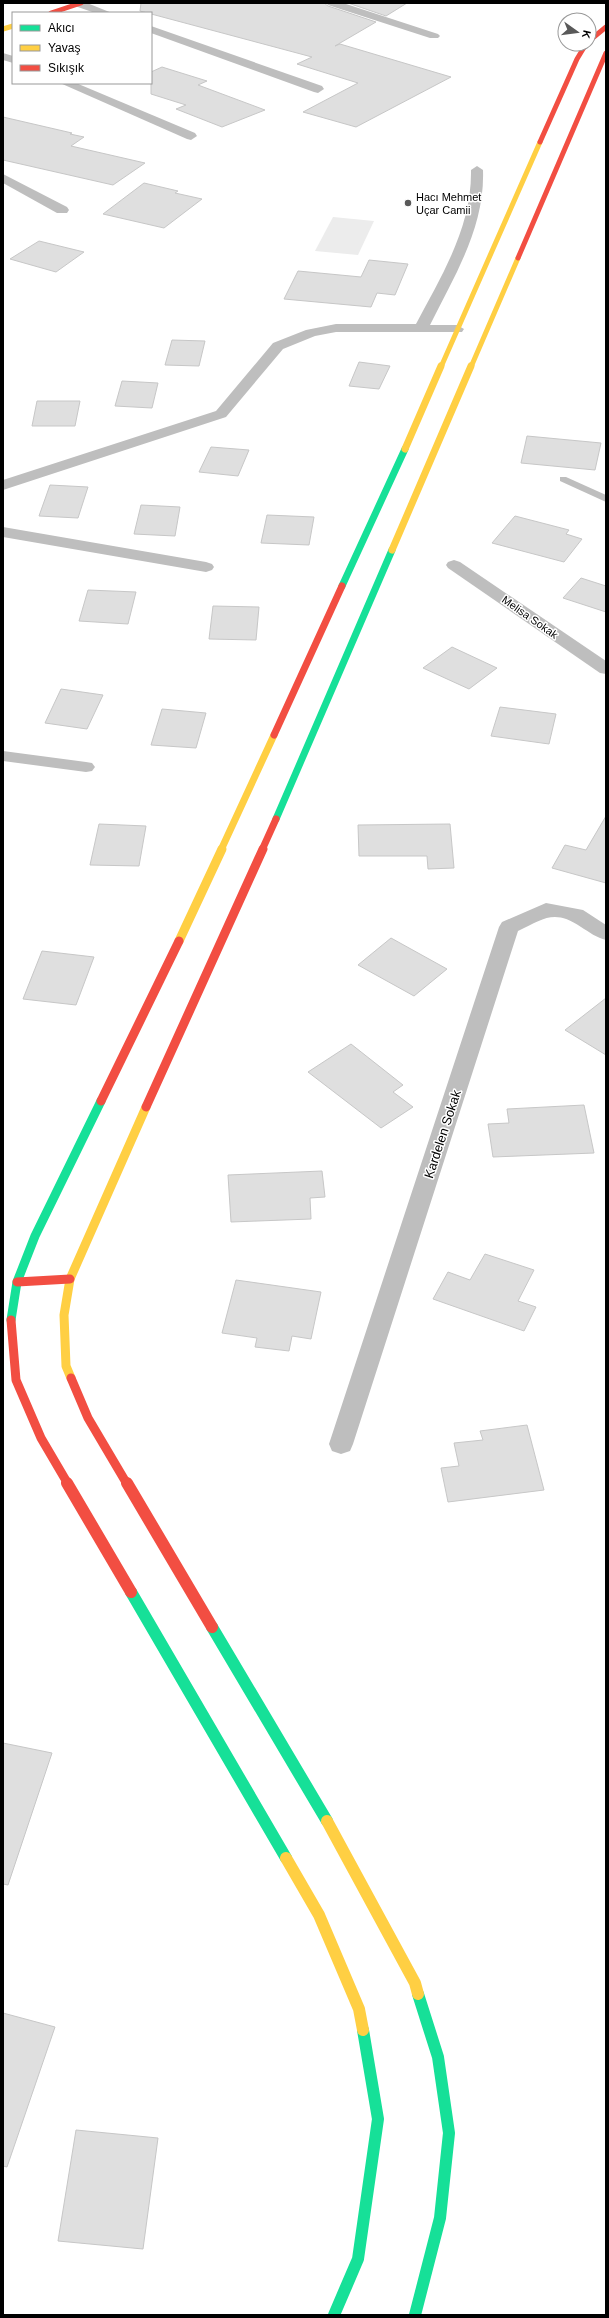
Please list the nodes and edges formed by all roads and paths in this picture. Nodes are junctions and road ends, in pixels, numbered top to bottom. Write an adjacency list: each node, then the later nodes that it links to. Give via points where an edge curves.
1 (80, 3): 3 (main road); 4 (street)
2 (332, 3): 8 (street)
3 (54, 12)
4 (103, 12)
5 (606, 28): 7 (main road)
6 (152, 29): 14 (street)
7 (597, 35)
8 (434, 36)
9 (582, 52): 11 (main road)
10 (606, 53): 12 (main road)
11 (570, 75): 12 (main road); 20 (main road)
12 (588, 77): 31 (main road, via 265,844)
13 (68, 84): 15 (street)
14 (318, 89)
15 (191, 136)
16 (477, 170): 19 (street, via 480,188 467,236)
17 (3, 178): 18 (street)
18 (62, 210)
19 (422, 328): 20 (street); 22 (street, via 336,328 278,346 221,414)
20 (457, 329): 32 (main road, via 182,934 35,1236)
21 (563, 478): 23 (lane)
22 (3, 485)
23 (606, 499)
24 (3, 532): 26 (street)
25 (454, 564): 27 (street, Melisa Sokak)
26 (206, 567)
27 (606, 669)
28 (3, 756): 29 (street)
29 (86, 767)
30 (606, 934): 33 (street, Kardelen Sokak, via 576,914 546,909 509,927)
31 (70, 1278): 32 (main road); 35 (main road, via 64,1314 66,1366 88,1418 326,1819 415,1983 438,2057 449,2134 440,2218)
32 (17, 1282): 34 (main road, via 11,1317 16,1380 41,1438 319,1915 359,2009 378,2119 358,2259)
33 (341, 1444)
34 (334, 2315)
35 (415, 2315)

